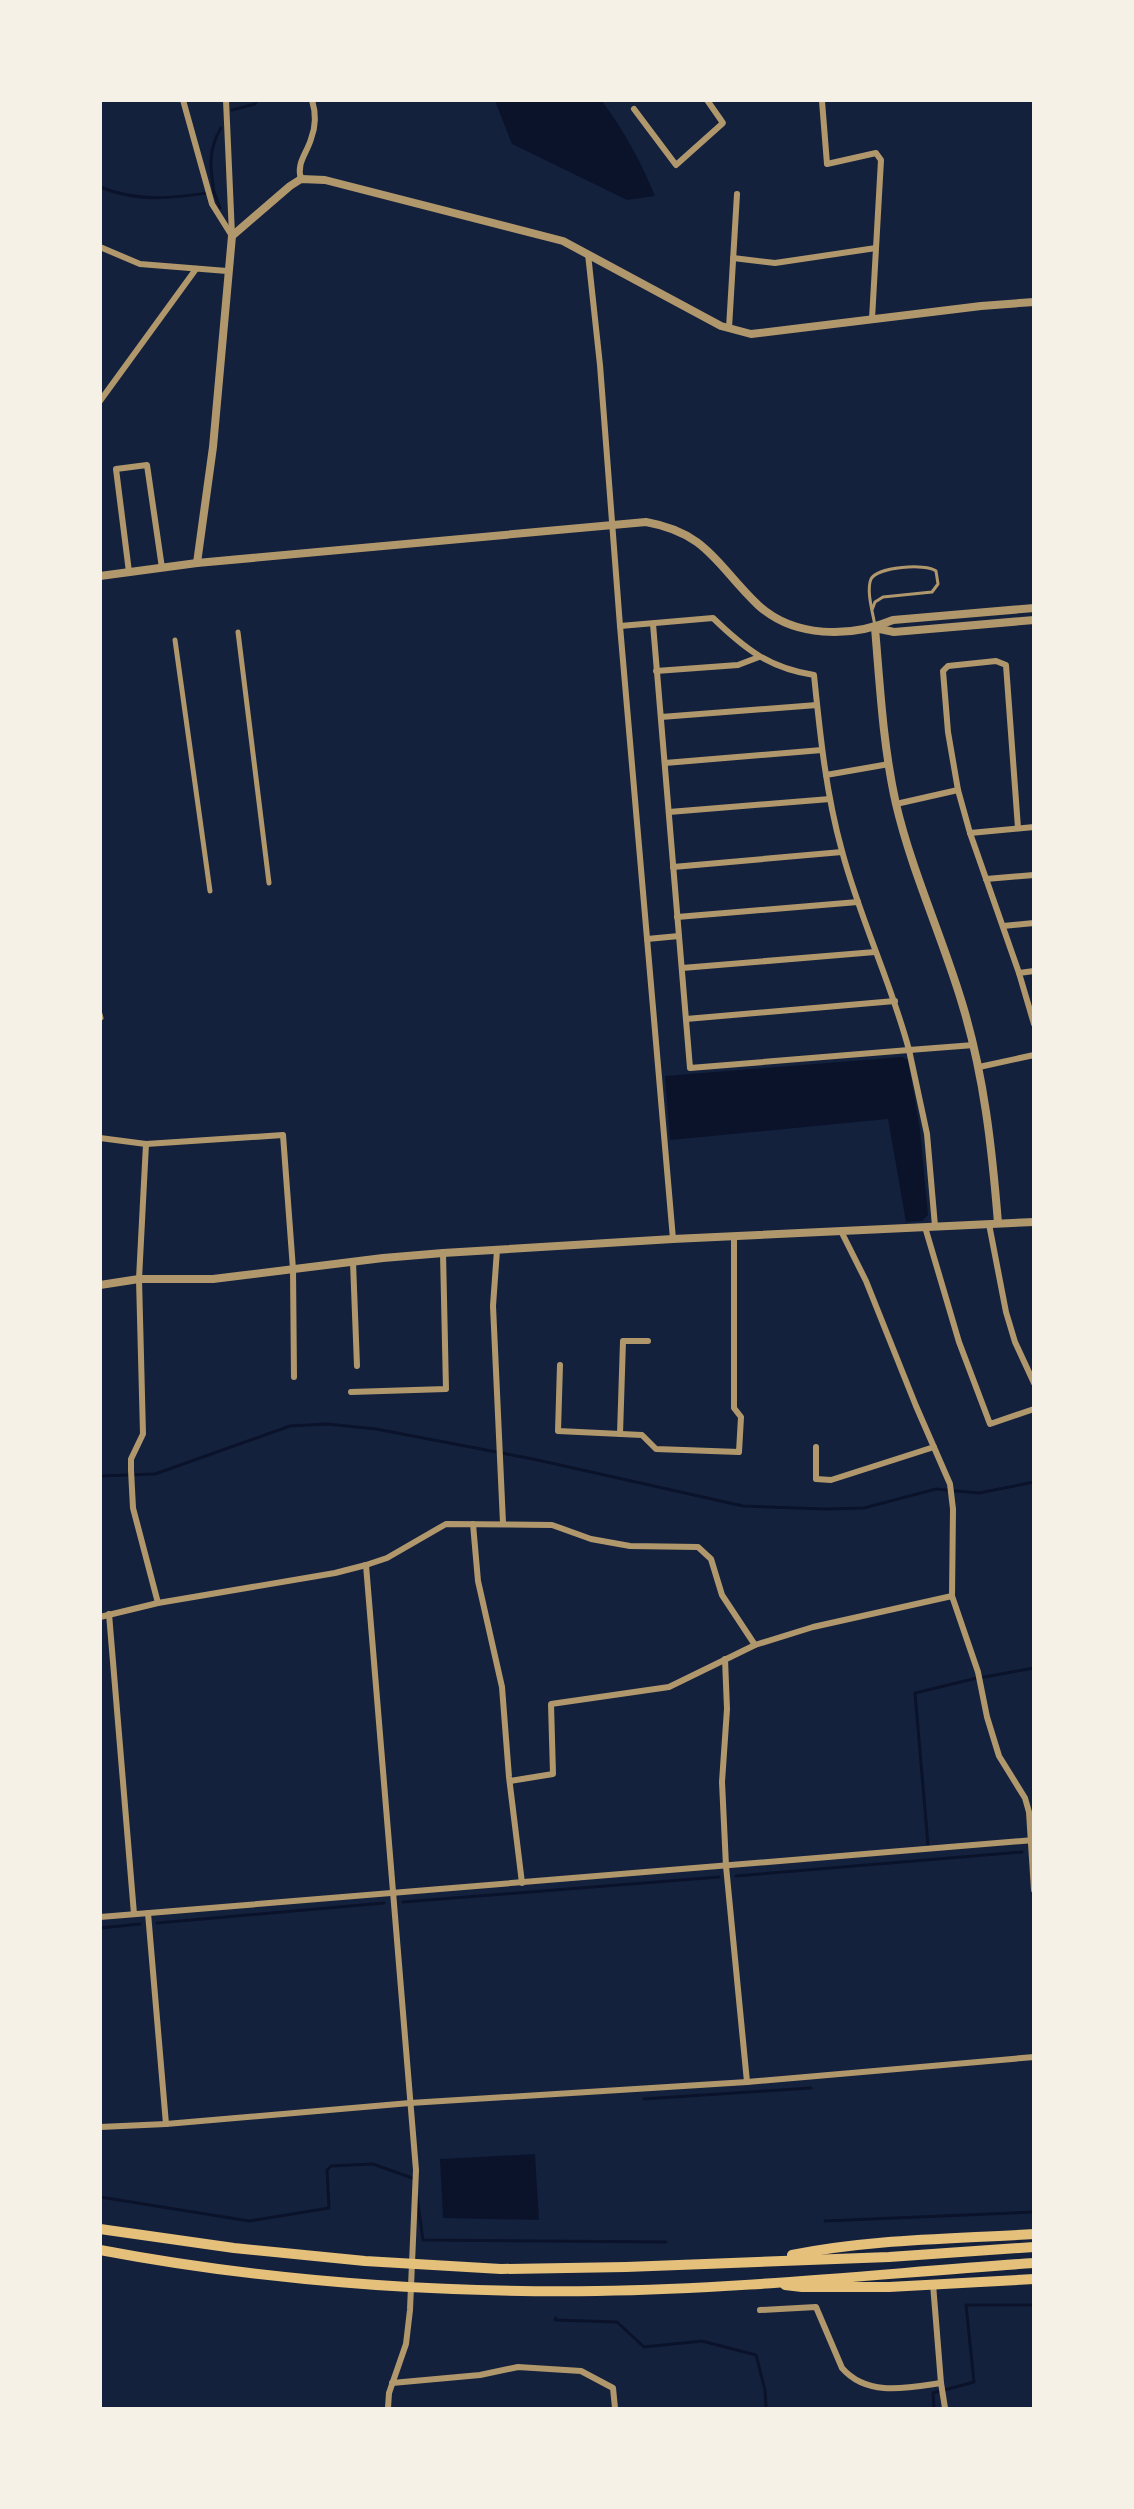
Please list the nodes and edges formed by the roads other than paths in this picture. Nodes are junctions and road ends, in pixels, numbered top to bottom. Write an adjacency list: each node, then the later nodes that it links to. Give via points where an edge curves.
1 (183, 100): 9 (street, via 210,197)
2 (226, 100): 9 (street)
3 (312, 100): 7 (street, via 316,113 312,138 299,166)
4 (707, 100): 6 (street, via 723,123 676,165)
5 (822, 101): 11 (street, via 827,164 876,153 880,160)
6 (634, 109)
7 (301, 179): 9 (street); 12 (street, via 325,180 548,236)
8 (737, 194): 13 (street)
9 (232, 236): 15 (street)
10 (100, 247): 14 (street, via 140,264)
11 (876, 248): 13 (street, via 775,263); 17 (street)
12 (588, 254): 18 (street); 20 (street)
13 (734, 258): 18 (street)
14 (196, 268): 15 (street); 19 (street)
15 (227, 271): 21 (street, via 213,447)
16 (1034, 302): 17 (street)
17 (872, 319): 18 (street, via 751,334)
18 (729, 328)
19 (100, 402)
20 (613, 525): 21 (street); 29 (street); 30 (street, via 646,522 694,538 759,606 793,626 830,632)
21 (197, 563): 22 (street)
22 (162, 568): 23 (street); 23 (street, via 147,465 116,469)
23 (129, 572): 24 (street)
24 (100, 576)
25 (1034, 608): 30 (street, via 893,620)
26 (872, 610): 26 (lane, via 883,597 932,592 937,587 936,571 930,567 879,571 870,586); 30 (lane)
27 (1034, 620): 30 (street, via 894,632)
28 (652, 624): 29 (street); 33 (street, via 713,618); 34 (street)
29 (620, 626): 59 (street)
30 (875, 628): 39 (street)
31 (238, 632): 52 (street)
32 (176, 640): 53 (street)
33 (759, 657): 34 (street, via 738,665); 35 (street, via 792,672 814,675)
34 (656, 672): 36 (street)
35 (817, 705): 36 (street); 37 (street)
36 (660, 717): 38 (street)
37 (822, 750): 38 (street); 40 (street)
38 (665, 763): 44 (street)
39 (889, 764): 40 (street); 43 (street)
40 (826, 774): 42 (street)
41 (958, 790): 43 (street); 46 (street, via 943,671 948,666 996,661 1006,666); 47 (street)
42 (830, 799): 44 (street); 48 (street)
43 (896, 804): 67 (street)
44 (669, 812): 49 (street)
45 (1034, 827): 46 (street)
46 (1018, 828): 47 (street)
47 (970, 833): 51 (street)
48 (842, 852): 49 (street); 54 (street)
49 (673, 867): 55 (street)
50 (1034, 875): 51 (street)
51 (986, 879): 57 (street)
52 (269, 883)
53 (210, 891)
54 (858, 902): 55 (street); 60 (street)
55 (677, 917): 58 (street)
56 (1034, 923): 57 (street)
57 (1003, 926): 63 (street)
58 (679, 936): 59 (street); 61 (street)
59 (647, 939): 79 (street)
60 (875, 952): 61 (street); 64 (street)
61 (682, 968): 65 (street)
62 (1034, 971): 63 (street)
63 (1019, 973): 66 (street)
64 (895, 1001): 65 (street); 68 (street)
65 (686, 1019): 68 (street, via 690,1068)
66 (1034, 1024)
67 (974, 1045): 68 (street); 70 (street)
68 (909, 1050): 75 (street, via 927,1134)
69 (1034, 1055): 70 (street)
70 (979, 1067): 74 (street, via 989,1132)
71 (100, 1138): 72 (street)
72 (146, 1144): 83 (street, via 283,1135); 84 (street)
73 (1034, 1222): 74 (street)
74 (993, 1223): 75 (street); 88 (street, via 1006,1312 1015,1341)
75 (935, 1226): 76 (street)
76 (925, 1227): 77 (street); 93 (street, via 959,1342 990,1424)
77 (842, 1231): 78 (street); 96 (street)
78 (734, 1236): 79 (street); 94 (street, via 734,1408 741,1417 739,1452 656,1449 642,1435)
79 (673, 1239): 80 (street)
80 (497, 1250): 81 (street); 97 (street, via 494,1306)
81 (443, 1253): 82 (street); 92 (street, via 446,1389)
82 (353, 1262): 83 (street); 89 (street)
83 (293, 1269): 84 (street, via 213,1279); 90 (street)
84 (139, 1279): 85 (street); 101 (street, via 143,1434 131,1460 132,1500)
85 (100, 1285)
86 (648, 1341): 94 (street, via 623,1341)
87 (560, 1365): 94 (street, via 558,1431)
88 (1030, 1365): 91 (street)
89 (357, 1366)
90 (294, 1377)
91 (1034, 1383)
92 (351, 1392)
93 (1034, 1409)
94 (620, 1434)
95 (816, 1447): 96 (street, via 816,1479 831,1480)
96 (934, 1447): 100 (street, via 950,1484)
97 (503, 1523): 98 (street); 104 (street, via 552,1525 591,1539 630,1546 698,1546 711,1559 722,1595)
98 (474, 1524): 99 (street, via 446,1524); 106 (street, via 478,1581 502,1687)
99 (366, 1566): 101 (street); 111 (street)
100 (952, 1596): 104 (street, via 813,1627); 107 (street, via 978,1672 999,1756 1025,1798)
101 (158, 1603): 102 (street)
102 (109, 1614): 103 (street); 113 (street)
103 (100, 1617)
104 (755, 1645): 105 (street)
105 (725, 1659): 106 (street, via 669,1687 551,1704 553,1774); 108 (street, via 727,1709 722,1782)
106 (510, 1781): 109 (street)
107 (1032, 1840): 108 (street); 110 (street)
108 (726, 1866): 109 (street); 116 (street)
109 (522, 1883): 111 (street)
110 (1034, 1890)
111 (393, 1893): 112 (street); 117 (street)
112 (148, 1913): 113 (street); 118 (street)
113 (134, 1914): 114 (street)
114 (100, 1917)
115 (1034, 2057): 116 (street)
116 (747, 2082): 117 (street)
117 (410, 2103): 118 (street); 126 (street, via 416,2170)
118 (166, 2124): 119 (street)
119 (100, 2127)
120 (100, 2229): 126 (highway, via 234,2248)
121 (1034, 2234): 124 (highway, via 822,2249)
122 (1034, 2247): 124 (highway)
123 (100, 2250): 130 (highway, via 228,2271)
124 (760, 2262): 126 (highway, via 501,2269)
125 (1034, 2263): 128 (highway)
126 (413, 2264): 130 (street)
127 (1034, 2279): 129 (highway)
128 (760, 2282): 129 (highway, via 802,2288); 130 (highway, via 599,2291)
129 (933, 2284): 132 (street)
130 (412, 2288): 133 (street, via 406,2344)
131 (760, 2310): 132 (street, via 816,2307 849,2377 879,2389)
132 (940, 2383): 136 (street)
133 (392, 2384): 134 (street); 135 (street, via 518,2367 581,2371 613,2388)
134 (388, 2409)
135 (615, 2409)
136 (945, 2409)

